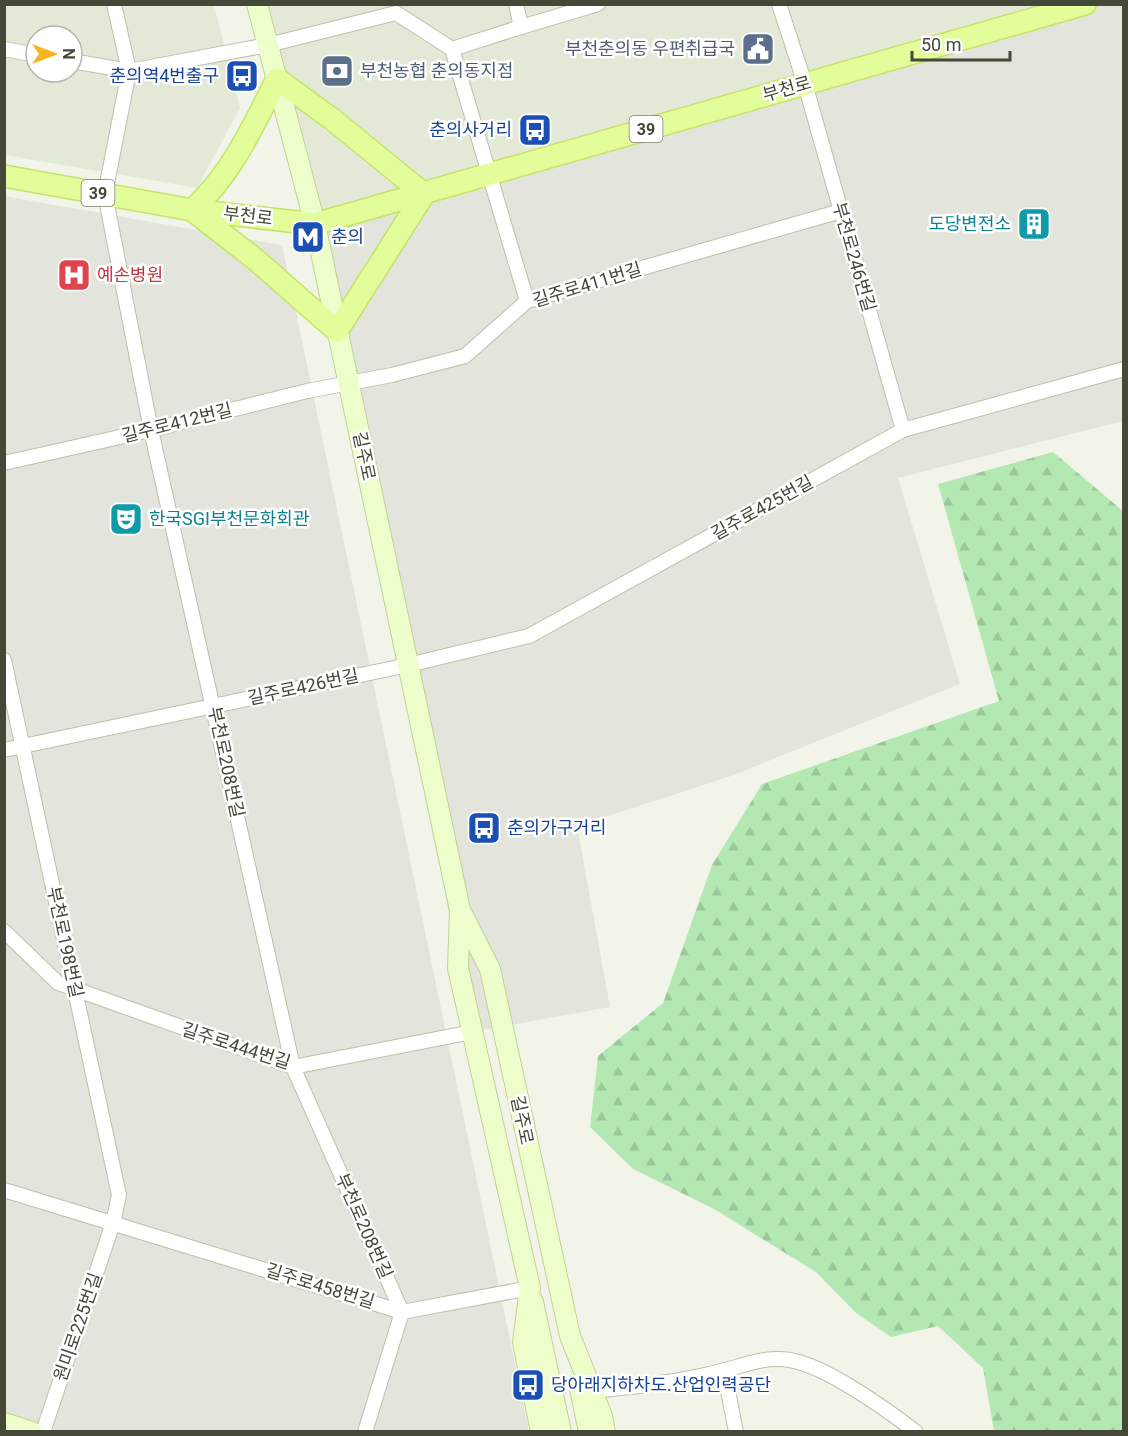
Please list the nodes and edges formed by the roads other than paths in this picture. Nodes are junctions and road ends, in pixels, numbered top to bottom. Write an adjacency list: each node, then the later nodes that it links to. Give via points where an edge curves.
1 (114, 4): 14 (street)
2 (257, 4): 9 (street, 길주로)
3 (516, 4): 8 (street)
4 (598, 4): 8 (street)
5 (780, 4): 16 (street, 부천로246번길)
6 (1085, 4): 16 (main road, 부천로 / 39)
7 (395, 9): 9 (street); 11 (street)
8 (521, 27): 11 (street)
9 (268, 45): 14 (street); 15 (street, 길주로)
10 (4, 49): 12 (street)
11 (452, 49): 17 (street)
12 (24, 53)
13 (84, 63): 14 (street)
14 (129, 72): 19 (street)
15 (277, 79): 20 (main road); 21 (main road, via 240,152); 23 (street, 길주로)
16 (804, 84): 17 (main road, 부천로 / 39); 22 (street, 부천로246번길)
17 (488, 175): 20 (main road, 부천로 / 39); 24 (street)
18 (4, 176): 19 (main road, 부천로 / 39)
19 (105, 194): 21 (main road, 부천로 / 39); 28 (street, 부천로208번길)
20 (424, 194): 23 (main road, 부천로 / 39); 25 (main road)
21 (192, 210): 23 (main road, 부천로 / 39); 25 (main road)
22 (841, 211): 24 (street, 길주로411번길); 29 (street, 부천로246번길)
23 (315, 224): 25 (street, 길주로)
24 (527, 301): 27 (street, 길주로411번길, via 465,356)
25 (337, 331): 27 (street, 길주로)
26 (1124, 369): 29 (street, 길주로425번길)
27 (348, 383): 28 (street, 길주로412번길); 32 (street, 길주로)
28 (151, 430): 30 (street, 길주로412번길); 33 (street, 부천로208번길)
29 (903, 430): 32 (street, 길주로425번길, via 529,636)
30 (4, 463)
31 (4, 660): 34 (street, 부천로198번길)
32 (408, 665): 33 (street, 길주로426번길); 36 (street, 길주로)
33 (214, 705): 34 (street, 길주로426번길); 42 (street, 부천로208번길)
34 (23, 746): 35 (street, 길주로426번길); 38 (street, 부천로198번길)
35 (4, 750)
36 (459, 910): 39 (street, 길주로, via 458,968); 40 (street, 길주로, via 490,969)
37 (4, 932): 38 (street, 길주로444번길, via 58,983)
38 (75, 990): 42 (street, 길주로444번길); 44 (street, 부천로198번길, via 119,1195)
39 (472, 1032): 41 (street, 길주로); 42 (street, 길주로444번길)
40 (508, 1058): 41 (street, via 500,1043 490,1041 484,1044); 47 (street, 길주로)
41 (479, 1063): 45 (street, 길주로)
42 (293, 1067): 46 (street, 부천로208번길)
43 (4, 1190): 44 (street, 길주로458번길)
44 (113, 1223): 46 (street, 길주로458번길); 52 (street, 원미로225번길)
45 (530, 1288): 46 (street, 길주로458번길); 54 (street, 길주로, via 523,1342); 55 (street, 길주로)
46 (402, 1312): 53 (street)
47 (570, 1336): 49 (street, 길주로); 56 (street, 길주로)
48 (724, 1370): 49 (street, via 673,1382); 58 (street); 59 (street, via 776,1359 806,1364)
49 (592, 1391): 57 (street, 길주로)
50 (4, 1423): 51 (street)
51 (32, 1431)
52 (43, 1431)
53 (365, 1431)
54 (542, 1431)
55 (561, 1431)
56 (589, 1431)
57 (605, 1431)
58 (736, 1431)
59 (916, 1431)

